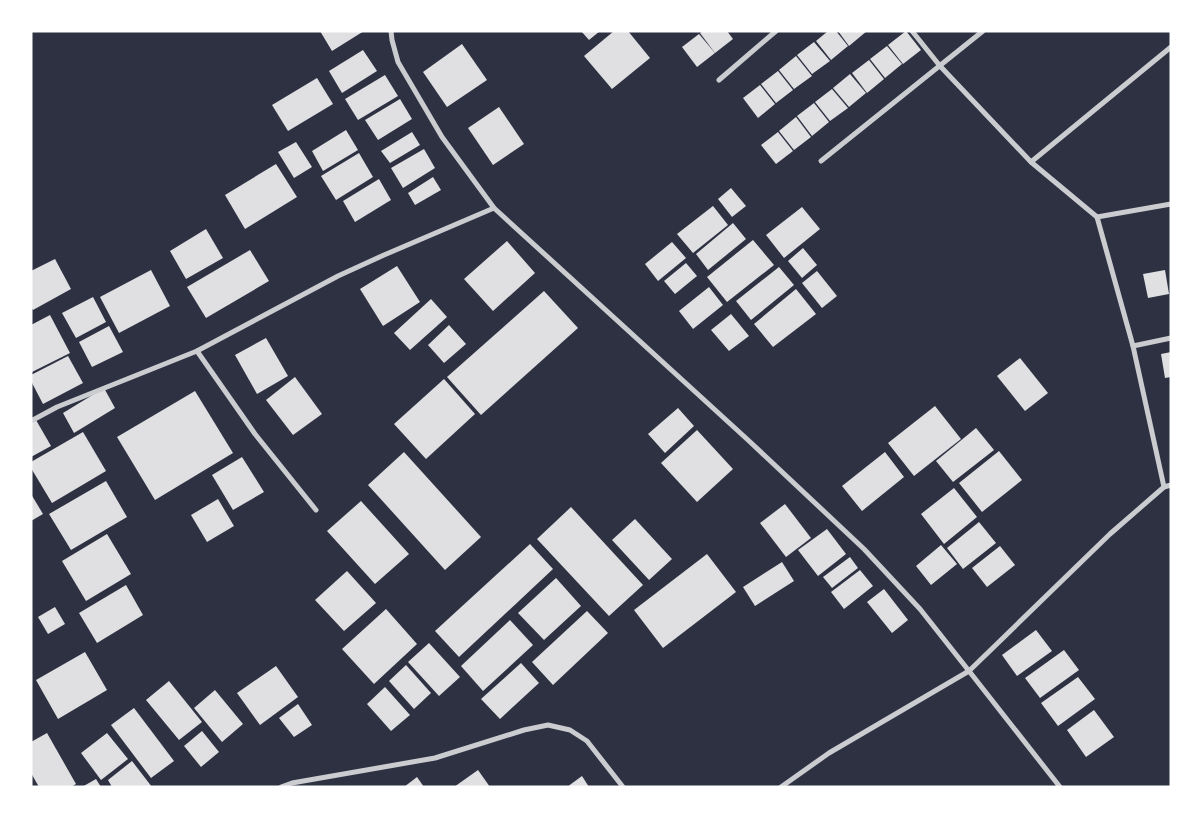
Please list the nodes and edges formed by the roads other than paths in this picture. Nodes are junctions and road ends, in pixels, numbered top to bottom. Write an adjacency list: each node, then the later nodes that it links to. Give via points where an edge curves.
1 (391, 31): 11 (street, via 398,62 442,137)
2 (776, 31): 7 (street)
3 (912, 31): 6 (street)
4 (983, 31): 6 (street)
5 (1171, 47): 9 (street)
6 (940, 66): 8 (street); 9 (street)
7 (718, 80)
8 (821, 161)
9 (1031, 162): 12 (street)
10 (1171, 204): 12 (street)
11 (494, 208): 15 (street, via 338,276); 20 (street, via 864,549 920,609)
12 (1097, 217): 14 (street)
13 (1171, 338): 14 (street)
14 (1133, 346): 18 (street)
15 (197, 351): 16 (street, via 57,407); 19 (street)
16 (31, 421)
17 (1171, 485): 18 (street)
18 (1164, 487): 20 (street, via 1110,534)
19 (316, 510)
20 (968, 671): 23 (street, via 829,754); 24 (street)
21 (281, 787): 22 (street, via 435,758 548,725 570,730 587,741)
22 (623, 787)
23 (781, 787)
24 (1060, 787)

